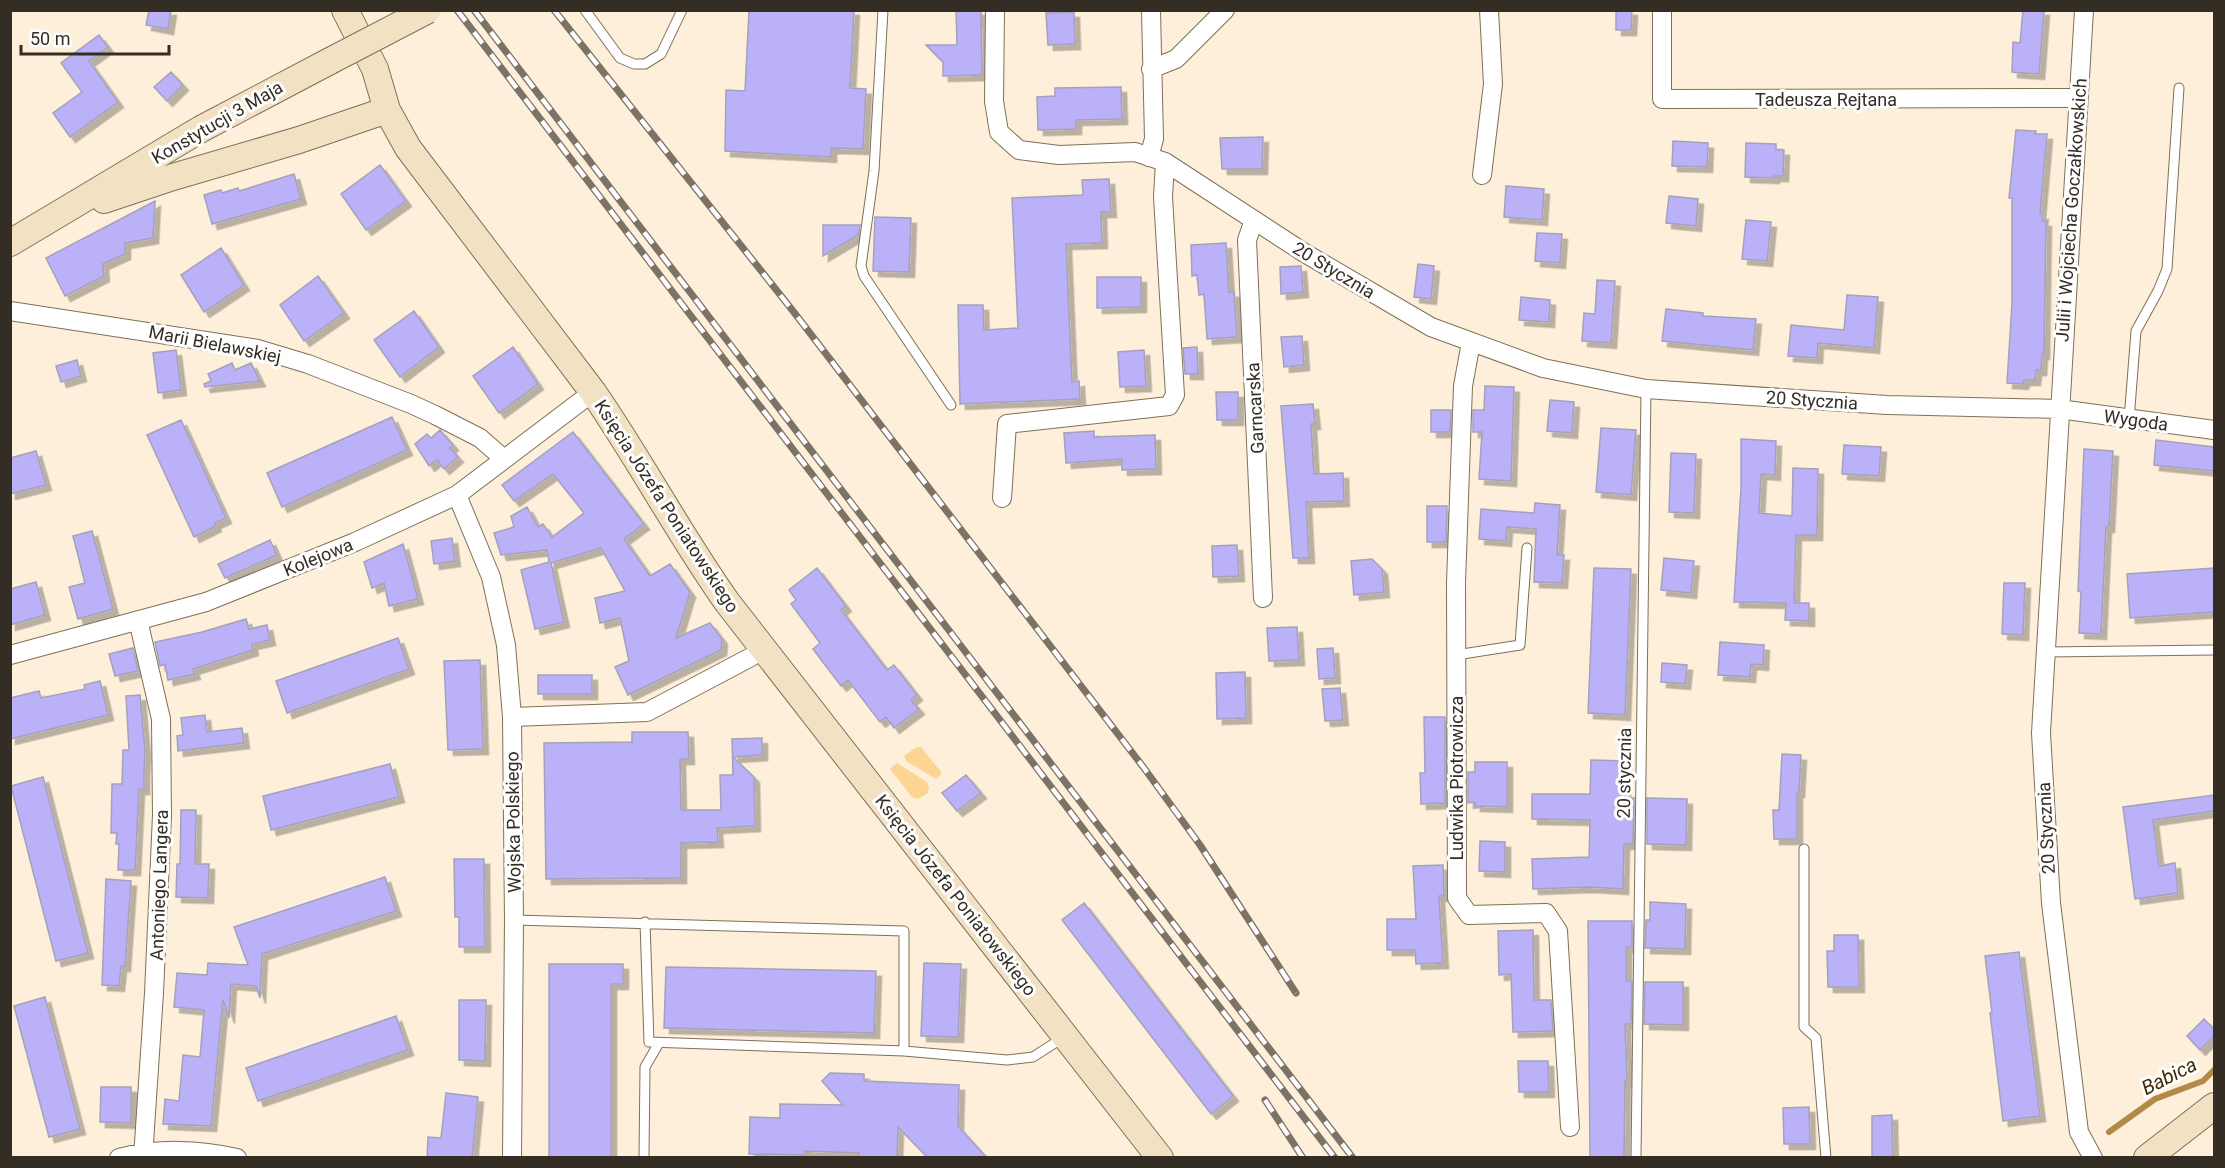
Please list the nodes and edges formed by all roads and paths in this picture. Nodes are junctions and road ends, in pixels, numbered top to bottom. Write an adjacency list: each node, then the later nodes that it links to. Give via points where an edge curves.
1 (345, 10): 15 (main road, Księcia Józefa Poniatowskiego, via 375,69)
2 (428, 10): 16 (main road, Konstytucji 3 Maja, bridge, via 232,112)
3 (585, 10): 4 (lane, via 620,58 645,64 661,54)
4 (682, 10)
5 (883, 10): 27 (lane, via 874,171 861,266)
6 (995, 10): 17 (street, 20 Stycznia, via 994,101 999,132 1019,150 1059,155 1135,152)
7 (1151, 10): 12 (street)
8 (1226, 10): 12 (street, via 1176,59)
9 (1489, 10): 18 (street, via 1493,84)
10 (1662, 10): 14 (street, Tadeusza Rejtana, via 1662,99)
11 (2084, 10): 14 (street, Julii i Wojciecha Goczałkowskich)
12 (1151, 69): 17 (street)
13 (2179, 88): 29 (lane, via 2167,269 2136,331)
14 (2078, 98): 28 (street, Julii i Wojciecha Goczałkowskich)
15 (387, 110): 19 (main road); 26 (main road, Księcia Józefa Poniatowskiego, via 408,148)
16 (153, 158): 19 (main road); 20 (main road, Konstytucji 3 Maja)
17 (1157, 159): 21 (street, 20 Stycznia); 33 (street, via 1163,197 1175,395 1169,406 1007,424)
18 (1482, 176)
19 (172, 177): 20 (main road)
20 (62, 214): 22 (main road, Konstytucji 3 Maja)
21 (1254, 220): 24 (street, 20 Stycznia, via 1431,327); 35 (street, Garncarska, via 1247,240)
22 (10, 243)
23 (10, 311): 31 (street, Marii Bielawskiej, via 258,350 308,364 411,404 480,438)
24 (1471, 342): 25 (street, 20 Stycznia, via 1543,369); 41 (street, Ludwika Piotrowicza, via 1463,386)
25 (1646, 389): 28 (street, 20 Stycznia, via 1887,405); 57 (lane, 20 stycznia)
26 (593, 392): 31 (street, Kolejowa); 37 (main road, Księcia Józefa Poniatowskiego, via 693,554)
27 (951, 405)
28 (2059, 409): 29 (street, Wygoda); 39 (street, 20 Stycznia)
29 (2129, 420): 30 (street, Wygoda)
30 (2214, 430)
31 (504, 459): 32 (street, Kolejowa)
32 (457, 495): 36 (street, Kolejowa, via 355,542 206,602); 42 (street, Wojska Polskiego, via 491,577 506,645)
33 (1002, 498)
34 (1527, 548): 41 (lane, via 1521,645)
35 (1263, 598)
36 (138, 620): 40 (street, Kolejowa); 51 (street, Antoniego Langera, via 161,718 162,815)
37 (762, 648): 42 (street, via 647,712); 46 (main road, Księcia Józefa Poniatowskiego)
38 (2214, 650): 39 (lane)
39 (2045, 652): 59 (street, 20 Stycznia, via 2041,733 2051,903 2079,1132)
40 (10, 655)
41 (1456, 655): 50 (street, Ludwika Piotrowicza, via 1457,898 1470,915 1546,913 1558,931)
42 (512, 717): 44 (street, Wojska Polskiego)
43 (1804, 849): 58 (lane, via 1804,1027 1816,1038)
44 (514, 920): 45 (lane); 54 (street, Wojska Polskiego)
45 (645, 922): 47 (lane, via 649,1042); 48 (lane, via 904,931)
46 (1066, 1036): 48 (lane, via 1033,1057 1007,1060); 56 (main road, Księcia Józefa Poniatowskiego)
47 (659, 1042): 48 (lane); 55 (lane, via 645,1067)
48 (904, 1051)
49 (2214, 1106): 60 (main road)
50 (1570, 1127)
51 (143, 1154): 52 (street); 53 (street, via 215,1153)
52 (119, 1158)
53 (237, 1158)
54 (512, 1158)
55 (644, 1158)
56 (1160, 1158)
57 (1636, 1158)
58 (1826, 1158)
59 (2093, 1158)
60 (2147, 1158)

